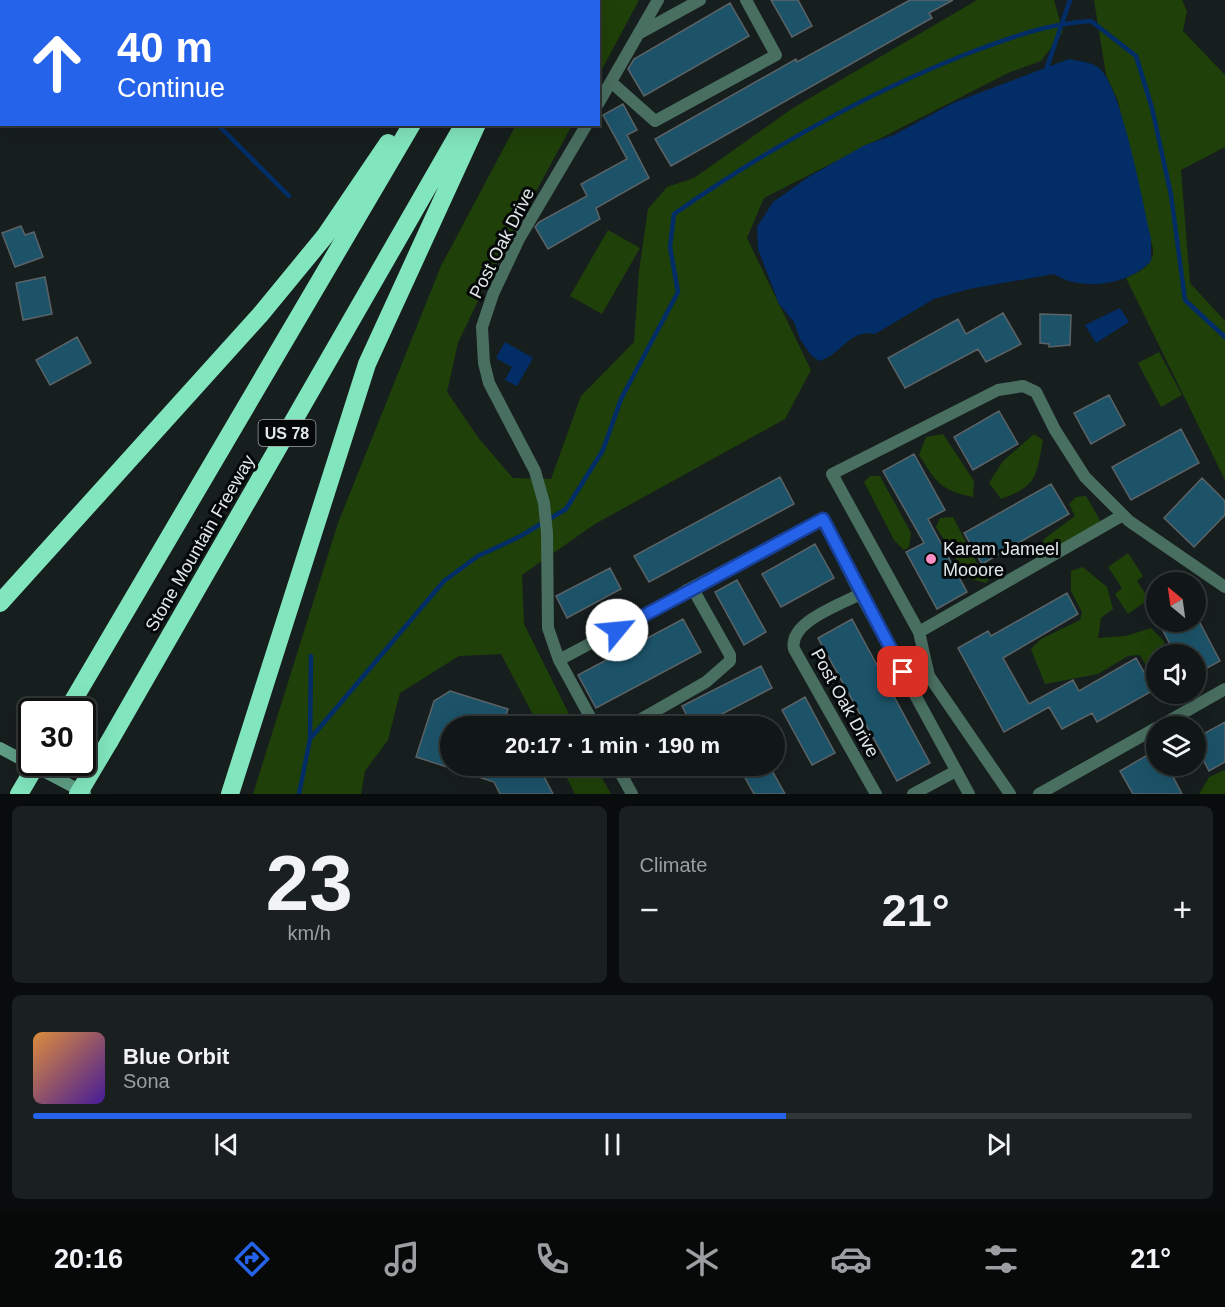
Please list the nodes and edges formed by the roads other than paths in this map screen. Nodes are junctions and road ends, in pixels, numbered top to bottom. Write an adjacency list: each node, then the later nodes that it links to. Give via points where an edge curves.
1 (658, 0): 4 (street)
2 (700, 0): 4 (street)
3 (746, 0): 5 (street, via 776,55 655,121)
4 (639, 34): 5 (street)
5 (611, 82): 6 (street)
6 (600, 101)
7 (400, 126): 16 (highway, via 325,236 260,315)
8 (411, 126): 20 (highway, Stone Mountain Freeway / US 78)
9 (463, 126): 30 (highway, Stone Mountain Freeway / US 78, bridge)
10 (476, 126): 32 (highway, via 367,364)
11 (585, 126): 18 (street, Post Oak Drive, via 519,239 482,327 489,383 535,471 544,503 548,533 548,628)
12 (1123, 515): 13 (street); 17 (street); 17 (street, via 1085,477 1036,392 1023,386 998,390 832,474)
13 (1225, 587)
14 (687, 590): 15 (street, via 823,519); 18 (street); 22 (street, via 694,591 730,662 706,682)
15 (860, 594): 26 (street); 34 (street, Post Oak Drive, via 800,626 792,642)
16 (0, 603)
17 (919, 632): 37 (street, via 929,676)
18 (559, 660): 21 (street, Post Oak Drive)
19 (1225, 689): 23 (street)
20 (75, 698)
21 (590, 716)
22 (646, 716)
23 (1177, 716)
24 (1146, 734): 38 (street)
25 (0, 748): 31 (street)
26 (956, 771): 35 (street); 36 (street)
27 (30, 776): 29 (highway, bridge)
28 (622, 776): 33 (street)
29 (19, 794)
30 (78, 794)
31 (87, 794)
32 (230, 794)
33 (632, 794)
34 (876, 794)
35 (913, 794)
36 (969, 794)
37 (1010, 794)
38 (1039, 794)

